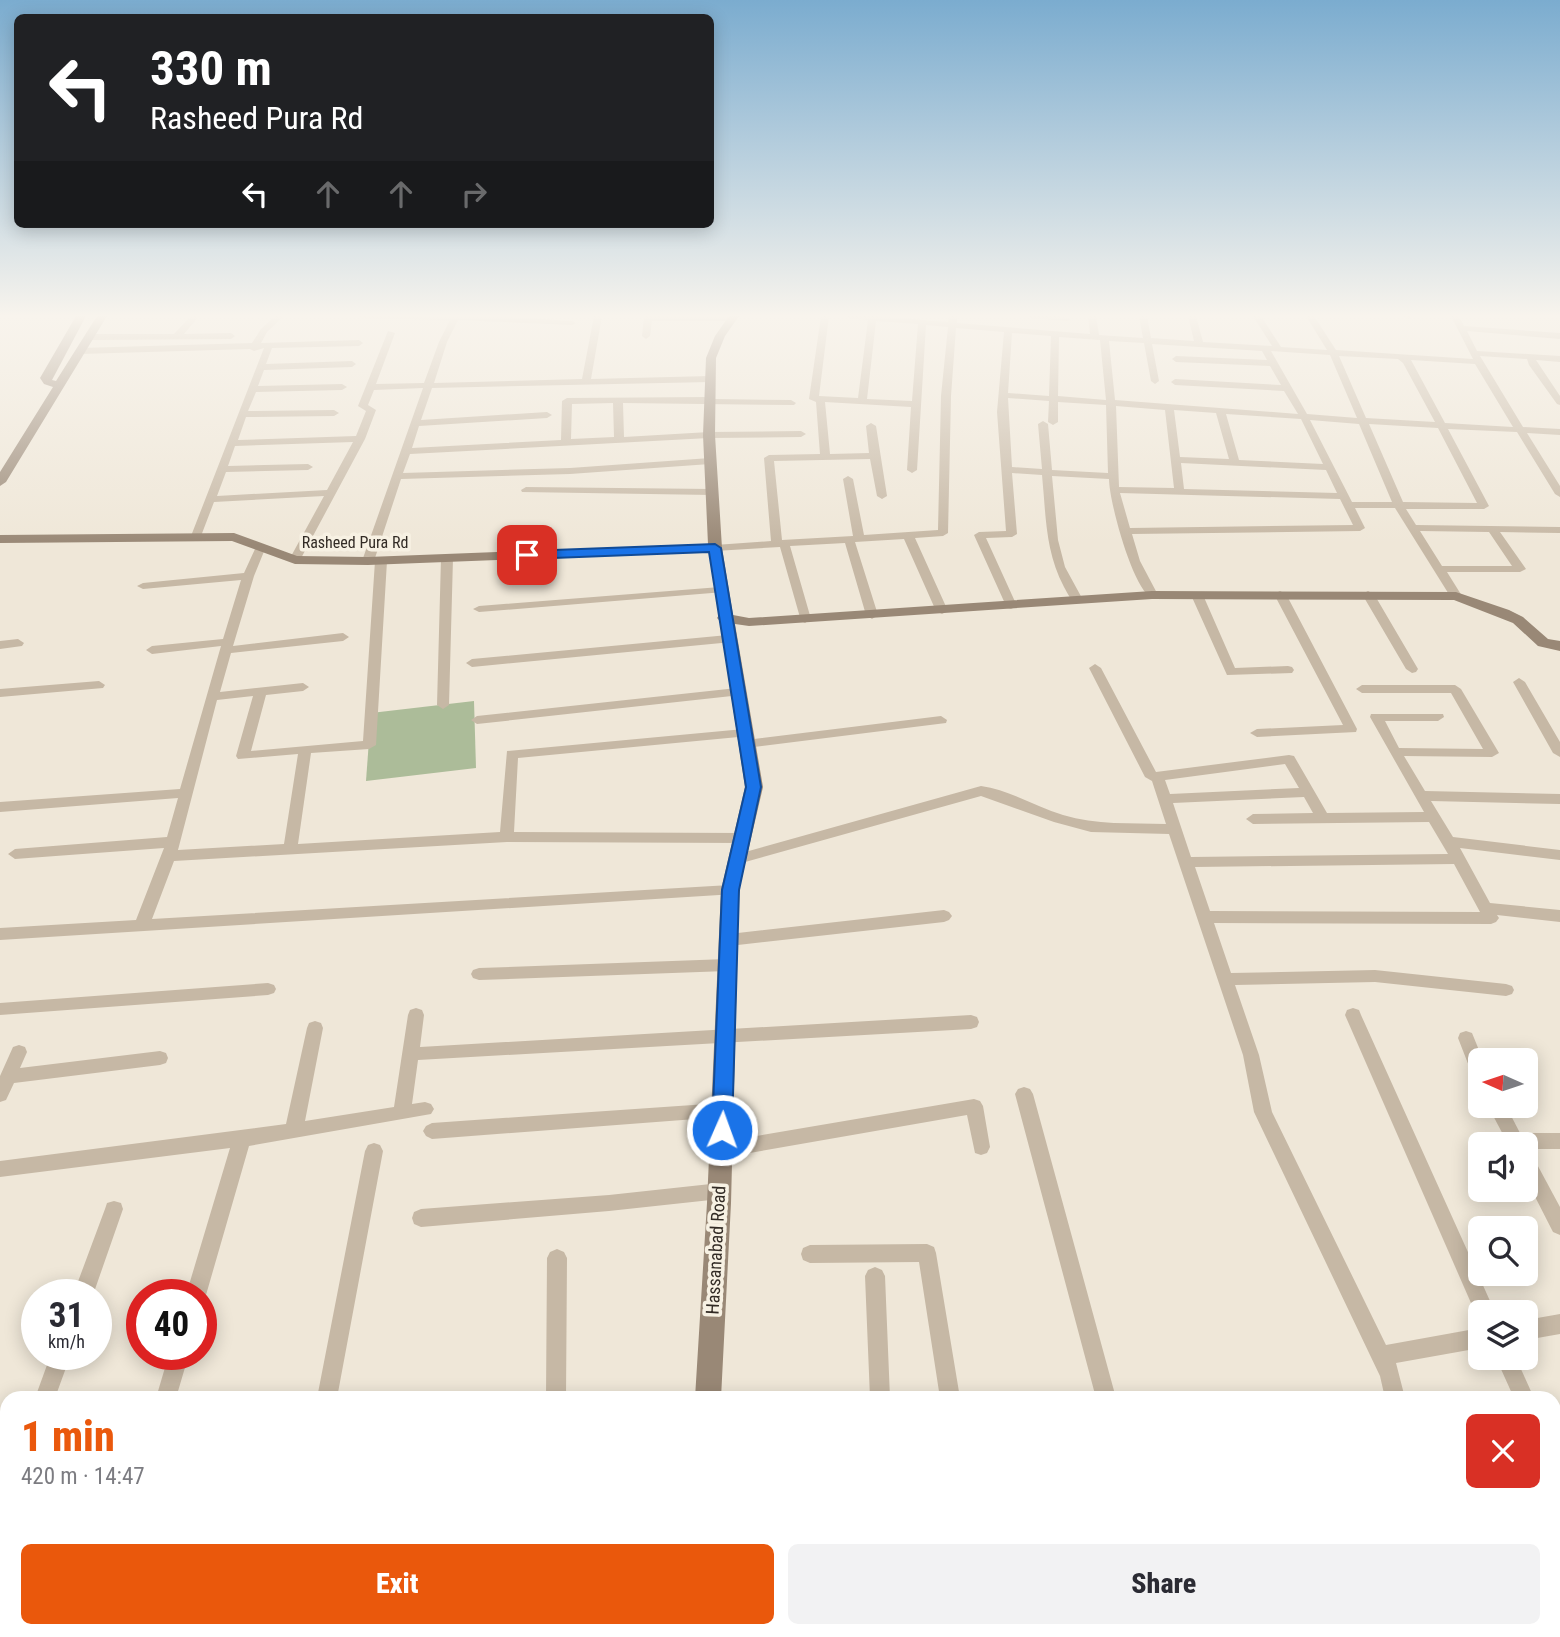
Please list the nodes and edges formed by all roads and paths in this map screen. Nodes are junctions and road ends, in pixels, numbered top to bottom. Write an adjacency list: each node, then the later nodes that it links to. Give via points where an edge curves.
1 (54, 392): 58 (street)
2 (251, 392): 28 (street)
3 (368, 392): 39 (street, via 363,406 371,411)
4 (428, 392): 32 (street)
5 (709, 392): 20 (street, Hassanabad Road)
6 (815, 392): 18 (street, via 814,399)
7 (863, 392): 21 (street)
8 (917, 392): 23 (street)
9 (946, 392): 73 (street, via 943,533)
10 (1054, 392): 17 (street)
11 (1109, 392): 24 (street)
12 (1291, 392): 30 (street)
13 (1349, 392): 31 (street)
14 (1423, 392): 33 (street)
15 (1498, 392): 35 (street)
16 (1003, 395): 17 (street); 53 (street)
17 (1054, 399): 24 (street); 54 (street)
18 (820, 400): 21 (street); 45 (street)
19 (618, 401): 20 (street); 40 (street); 42 (street, via 567,401)
20 (709, 401): 22 (street); 37 (street, Hassanabad Road)
21 (862, 401): 23 (street)
22 (791, 403)
23 (916, 404): 52 (street)
24 (1111, 404): 25 (street); 56 (street)
25 (1169, 408): 26 (street); 46 (street)
26 (1220, 411): 30 (street); 48 (street)
27 (334, 413): 28 (street)
28 (242, 414): 41 (street)
29 (547, 415): 32 (street)
30 (1304, 416): 31 (street); 50 (street)
31 (1361, 421): 33 (street); 68 (street)
32 (418, 423): 43 (street)
33 (1440, 425): 35 (street); 68 (street, via 1484,506)
34 (871, 426): 44 (street)
35 (1521, 430): 36 (street); 64 (street)
36 (1560, 432)
37 (709, 435): 38 (street); 40 (street); 47 (street, Hassanabad Road)
38 (801, 435)
39 (360, 439): 41 (street); 63 (street)
40 (619, 440): 42 (street)
41 (231, 443): 51 (street)
42 (566, 444): 43 (street)
43 (408, 451): 55 (street)
44 (874, 456): 45 (street); 65 (street)
45 (825, 457): 77 (street, via 769,458)
46 (1175, 460): 48 (street); 61 (street)
47 (710, 461): 55 (street); 62 (street, Hassanabad Road)
48 (1235, 462): 50 (street)
49 (308, 467): 51 (street)
50 (1329, 467): 67 (street)
51 (220, 469): 66 (street)
52 (912, 470)
53 (1007, 470): 54 (street); 93 (street, via 1012,534 979,535)
54 (1046, 472): 56 (street); 92 (street, via 1059,567)
55 (399, 476): 82 (street)
56 (1114, 477): 60 (street)
57 (848, 479): 76 (street)
58 (0, 482)
59 (526, 490): 62 (street)
60 (1114, 490): 61 (street); 72 (street)
61 (1179, 491): 67 (street)
62 (712, 492): 78 (street, Hassanabad Road)
63 (329, 493): 66 (street); 81 (street)
64 (1560, 494)
65 (882, 496)
66 (209, 499): 74 (street)
67 (1346, 500): 68 (street); 72 (street, via 1360,528)
68 (1399, 506): 69 (street)
69 (1412, 528): 70 (street); 83 (street)
70 (1492, 529): 71 (street); 83 (street, via 1520,569)
71 (1560, 530)
72 (1126, 531): 89 (street, via 1134,561)
73 (908, 535): 76 (street); 95 (street)
74 (196, 536): 75 (street, Rasheed Pura Rd); 79 (street, Rasheed Pura Rd, via 240,538)
75 (0, 539)
76 (854, 539): 77 (street); 96 (street)
77 (780, 544): 78 (street); 98 (street)
78 (715, 548): 80 (street, Rasheed Pura Rd); 86 (street, Hassanabad Road)
79 (261, 549): 81 (street, Rasheed Pura Rd); 84 (street)
80 (447, 558): 82 (street, Rasheed Pura Rd); 118 (street)
81 (295, 560): 82 (street, Rasheed Pura Rd)
82 (374, 561): 124 (street, via 369,745)
83 (1438, 569): 91 (street)
84 (247, 576): 85 (street); 103 (street)
85 (143, 586)
86 (720, 590): 94 (street); 97 (street, Hassanabad Road)
87 (1280, 594): 88 (street); 90 (street); 122 (street, via 1351,729)
88 (1368, 594): 91 (street); 108 (street)
89 (1152, 595): 90 (street); 92 (street)
90 (1197, 595): 109 (street, via 1231,672)
91 (1456, 596): 104 (street, via 1504,613 1543,643)
92 (1077, 600): 93 (street)
93 (1011, 606): 95 (street)
94 (479, 608)
95 (942, 611): 96 (street)
96 (872, 615): 98 (street)
97 (724, 618): 98 (street, via 749,622); 100 (street, Hassanabad Road)
98 (805, 619)
99 (343, 637): 103 (street)
100 (728, 639): 106 (street); 115 (street, Hassanabad Road)
101 (18, 643): 102 (street)
102 (0, 645)
103 (227, 646): 105 (street); 117 (street)
104 (1560, 646)
105 (152, 650)
106 (472, 663)
107 (1095, 668): 127 (street, via 1152,777)
108 (1412, 669)
109 (1288, 670)
110 (1519, 682): 126 (street)
111 (99, 685): 116 (street)
112 (303, 687): 114 (street)
113 (1362, 689): 125 (street, via 1455,689 1492,753)
114 (261, 691): 117 (street); 124 (street, via 243,756)
115 (737, 692): 120 (street); 123 (street, Hassanabad Road)
116 (0, 693)
117 (212, 696): 129 (street)
118 (443, 705)
119 (1438, 717): 125 (street, via 1376,717)
120 (477, 720)
121 (941, 720): 123 (street)
122 (1257, 733)
123 (745, 738): 138 (street, via 512,754); 139 (street, Hassanabad Road, via 754,787)
124 (305, 749): 142 (street)
125 (1395, 752): 130 (street)
126 (1560, 753)
127 (1157, 777): 128 (street, via 1289,759); 131 (street)
128 (1308, 792): 131 (street); 135 (street)
129 (185, 793): 133 (street); 141 (street)
130 (1420, 796): 132 (street); 134 (street)
131 (1164, 799): 137 (street)
132 (1560, 799)
133 (0, 807)
134 (1433, 817): 135 (street); 140 (street)
135 (1323, 818): 136 (street)
136 (1253, 819)
137 (1174, 829): 145 (street, via 1091,827 981,791); 147 (street)
138 (507, 837): 139 (street); 142 (street)
139 (742, 838): 145 (street, Hassanabad Road)
140 (1449, 842): 144 (street); 146 (street)
141 (171, 849): 142 (street); 143 (street); 153 (street)
142 (290, 849)
143 (15, 854)
144 (1560, 855)
145 (737, 859): 148 (street, Hassanabad Road)
146 (1459, 859): 147 (street); 149 (street)
147 (1184, 862): 152 (street)
148 (730, 890): 153 (street); 155 (street, Hassanabad Road)
149 (1486, 908): 151 (street); 152 (street, via 1491,919)
150 (944, 916): 155 (street)
151 (1560, 916)
152 (1203, 917): 158 (street)
153 (142, 925): 154 (street)
154 (0, 934)
155 (729, 940): 156 (street, Hassanabad Road)
156 (727, 965): 157 (street); 166 (street, Hassanabad Road)
157 (479, 974)
158 (1224, 979): 160 (street, via 1375,976); 201 (street, via 1251,1055 1263,1112)
159 (268, 989): 161 (street)
160 (1506, 990)
161 (0, 1009)
162 (416, 1015): 170 (street)
163 (1353, 1015): 197 (street)
164 (971, 1022): 166 (street)
165 (315, 1028): 178 (street)
166 (725, 1037): 170 (street); 176 (street, Hassanabad Road)
167 (1466, 1038): 168 (street)
168 (1470, 1048)
169 (19, 1052): 172 (street)
170 (410, 1054): 177 (street)
171 (160, 1058): 172 (street)
172 (8, 1077): 174 (street)
173 (1024, 1094): 212 (street)
174 (0, 1096)
175 (425, 1109): 177 (street)
176 (722, 1110): 179 (street); 184 (street, Hassanabad Road)
177 (402, 1113): 178 (street)
178 (294, 1130): 180 (street)
179 (432, 1131)
180 (242, 1139): 186 (street); 196 (street)
181 (1560, 1141): 182 (street)
182 (1538, 1142)
183 (981, 1147): 184 (street, via 974,1106)
184 (721, 1150): 188 (street, Hassanabad Road)
185 (374, 1151): 207 (street)
186 (0, 1169)
187 (1538, 1183): 191 (street)
188 (720, 1191): 190 (street); 209 (street, Hassanabad Road)
189 (114, 1209): 195 (street)
190 (421, 1218)
191 (1559, 1222)
192 (810, 1254): 211 (street, via 927,1253)
193 (557, 1258): 208 (street)
194 (875, 1276): 210 (street)
195 (89, 1279)
196 (201, 1279)
197 (1480, 1300)
198 (1560, 1324): 199 (street)
199 (1538, 1328)
200 (1468, 1340): 201 (street)
201 (1381, 1356): 213 (street)
202 (55, 1370): 205 (street)
203 (174, 1370): 206 (street)
204 (1511, 1370): 214 (street)
205 (48, 1391)
206 (168, 1391)
207 (328, 1391)
208 (556, 1391)
209 (708, 1391)
210 (880, 1391)
211 (949, 1391)
212 (1103, 1391)
213 (1394, 1391)
214 (1521, 1391)

